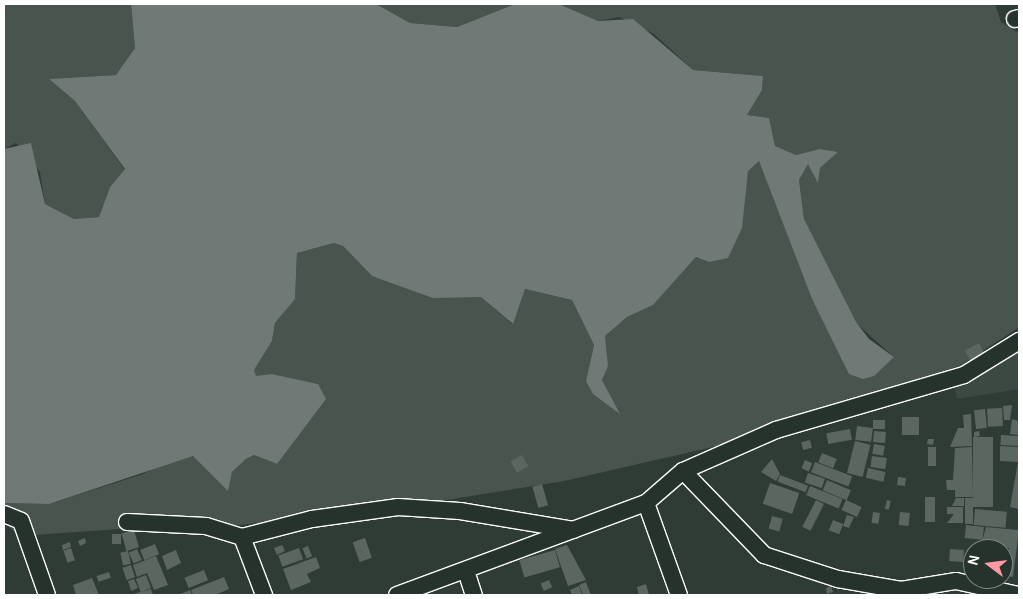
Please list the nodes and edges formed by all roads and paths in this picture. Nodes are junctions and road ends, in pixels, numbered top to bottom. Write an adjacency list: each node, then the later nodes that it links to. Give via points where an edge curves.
1 (1019, 341): 2 (street, via 964,375 776,430)
2 (684, 470): 3 (street); 14 (street, via 764,555 838,579 901,590 956,581)
3 (646, 503): 6 (street); 13 (street)
4 (4, 514): 9 (street, via 21,521)
5 (128, 522): 7 (street, via 206,526)
6 (574, 530): 7 (street, via 460,511 398,507 312,519); 8 (street)
7 (242, 537): 10 (street)
8 (466, 571): 11 (street); 12 (street)
9 (48, 595)
10 (264, 595)
11 (397, 595)
12 (474, 595)
13 (680, 595)
14 (1018, 595)

